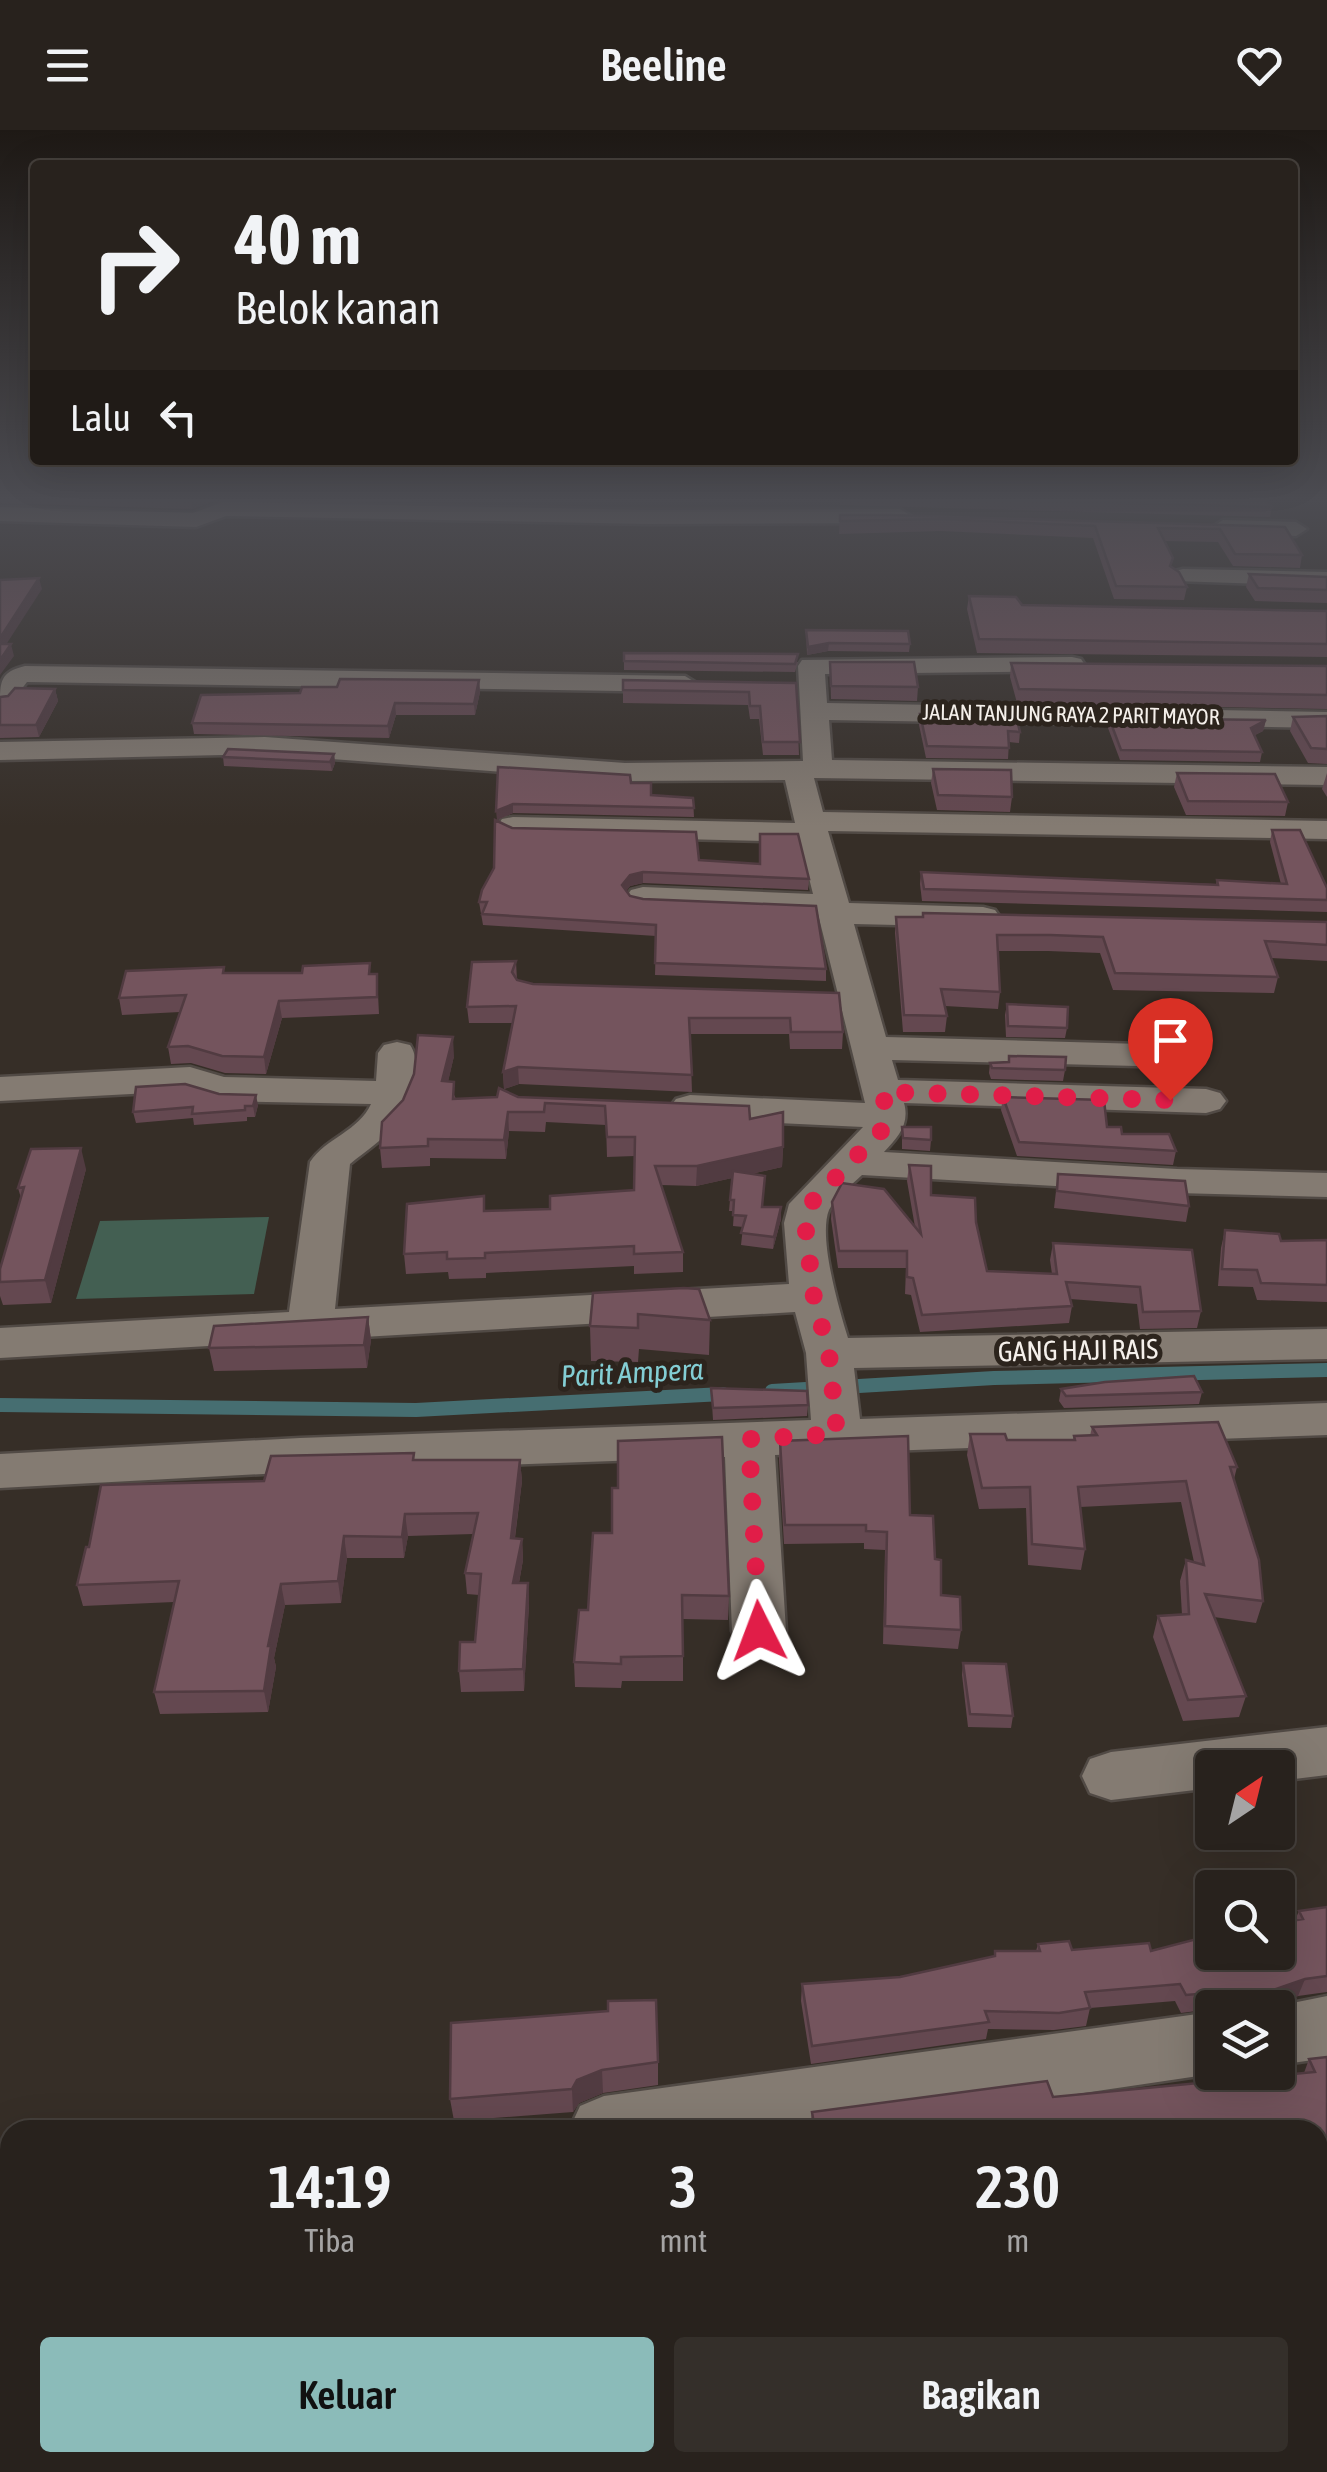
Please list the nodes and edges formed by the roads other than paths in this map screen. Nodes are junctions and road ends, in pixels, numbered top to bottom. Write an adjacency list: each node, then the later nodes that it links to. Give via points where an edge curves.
1 (1100, 666): 3 (street, JALAN TANJUNG RAYA 2 PARIT MAYOR, via 828,663 811,666)
2 (720, 684): 4 (street, via 25,674)
3 (807, 693): 5 (street, JALAN TANJUNG RAYA 2 PARIT MAYOR); 7 (street)
4 (0, 698)
5 (1327, 720)
6 (0, 750): 7 (street, via 300,747 543,768)
7 (808, 770): 8 (street); 10 (street)
8 (1327, 776)
9 (514, 826): 10 (street)
10 (811, 827): 11 (street); 13 (street)
11 (1327, 830)
12 (643, 897): 13 (street)
13 (833, 909): 14 (street); 16 (street)
14 (1012, 918)
15 (818, 995): 16 (street)
16 (855, 996): 17 (street)
17 (872, 1048): 18 (street); 21 (street)
18 (1178, 1056)
19 (0, 1089): 26 (street, via 190,1078 221,1089 396,1073 390,1114 330,1162)
20 (1206, 1101): 21 (street)
21 (885, 1104): 22 (street); 23 (street, via 882,1130)
22 (656, 1106)
23 (852, 1162): 24 (street); 25 (street, via 810,1204 805,1223)
24 (1327, 1186)
25 (814, 1298): 26 (street); 29 (street)
26 (310, 1325): 27 (street)
27 (0, 1343)
28 (1327, 1344): 29 (street, GANG HAJI RAIS)
29 (832, 1390): 30 (street); 31 (street)
30 (1327, 1418)
31 (749, 1439): 32 (street); 33 (street)
32 (0, 1472)
33 (759, 1631)
34 (1327, 1751): 35 (street)
35 (1111, 1776)
36 (1327, 2027): 37 (street)
37 (1295, 2032)
38 (1195, 2046): 39 (street)
39 (794, 2116): 40 (street)
40 (740, 2120)

